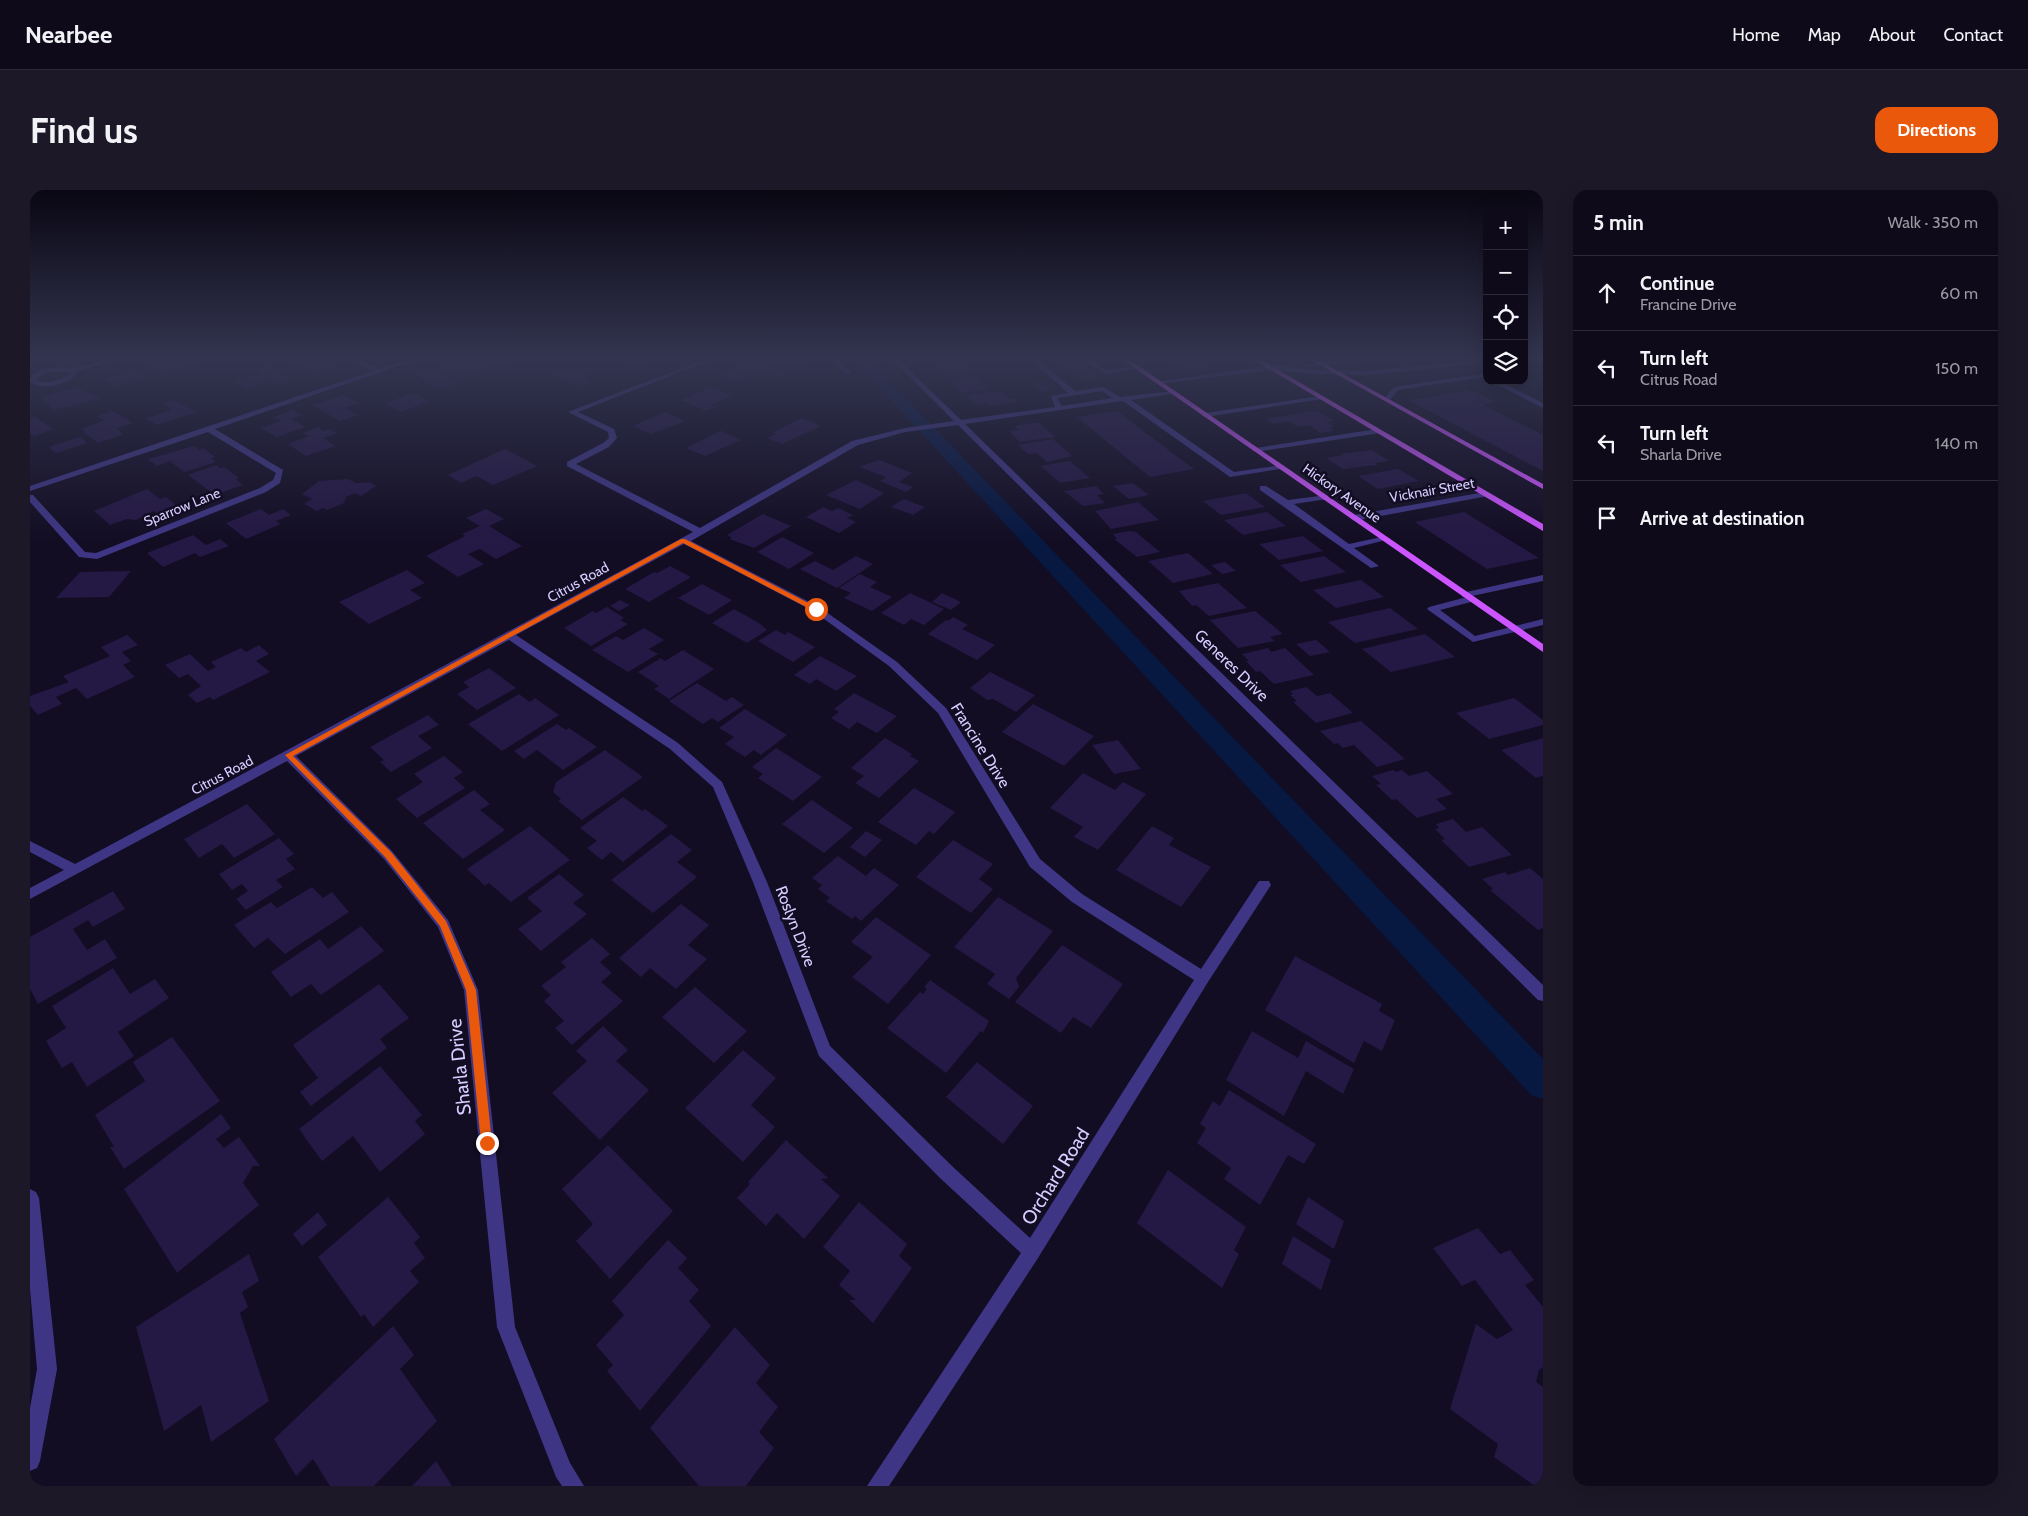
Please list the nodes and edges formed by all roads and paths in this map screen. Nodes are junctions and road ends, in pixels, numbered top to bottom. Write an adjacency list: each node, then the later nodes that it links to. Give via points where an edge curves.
1 (234, 420): 9 (street)
2 (589, 420): 22 (street, via 610,431 613,438 570,464)
3 (968, 420): 8 (street, Citrus Road)
4 (1152, 420): 12 (street, via 1233,475)
5 (1214, 420): 11 (main road, Hickory Avenue)
6 (1360, 420): 10 (main road)
7 (1424, 420): 13 (main road)
8 (956, 422): 22 (street, Citrus Road, via 905,430 855,443); 39 (street, Generes Drive)
9 (209, 429): 15 (street); 17 (street, Sparrow Lane, via 280,472 277,482 96,556 82,555)
10 (1377, 430): 11 (street); 16 (main road)
11 (1256, 450): 12 (main road, Hickory Avenue)
12 (1280, 467): 18 (main road, Hickory Avenue)
13 (1543, 487)
14 (1264, 488): 19 (street)
15 (30, 489)
16 (1485, 494): 20 (street, Vicknair Street); 21 (main road)
17 (30, 496)
18 (1324, 497): 19 (street); 20 (main road, Hickory Avenue)
19 (1287, 503): 25 (street)
20 (1354, 518): 23 (main road, Hickory Avenue)
21 (1543, 528)
22 (700, 532): 24 (street, Citrus Road)
23 (1383, 538): 25 (street); 28 (main road, Hickory Avenue)
24 (683, 540): 31 (street, Citrus Road); 38 (street, Francine Drive, via 816,609 893,664 942,711 1035,863 1077,898)
25 (1347, 547): 26 (street)
26 (1374, 566)
27 (1543, 578): 28 (street)
28 (1469, 597): 30 (main road, Hickory Avenue); 30 (street, via 1432,609 1473,639)
29 (1543, 622): 30 (street)
30 (1515, 629): 32 (main road, Hickory Avenue)
31 (508, 636): 33 (street, Citrus Road); 41 (street, Roslyn Drive, via 674,746 718,785 760,882 824,1051)
32 (1543, 649)
33 (288, 755): 35 (street, Citrus Road); 43 (street, Sharla Drive, via 388,855 443,924 471,990 506,1327 563,1470)
34 (30, 846): 35 (street)
35 (76, 870): 37 (street, Citrus Road)
36 (1264, 884): 38 (street, Orchard Road)
37 (30, 894)
38 (1202, 978): 41 (street, Orchard Road)
39 (1543, 995)
40 (30, 1198): 42 (street, via 47,1370)
41 (1032, 1252): 44 (street, Orchard Road)
42 (30, 1461)
43 (574, 1486)
44 (877, 1486)

